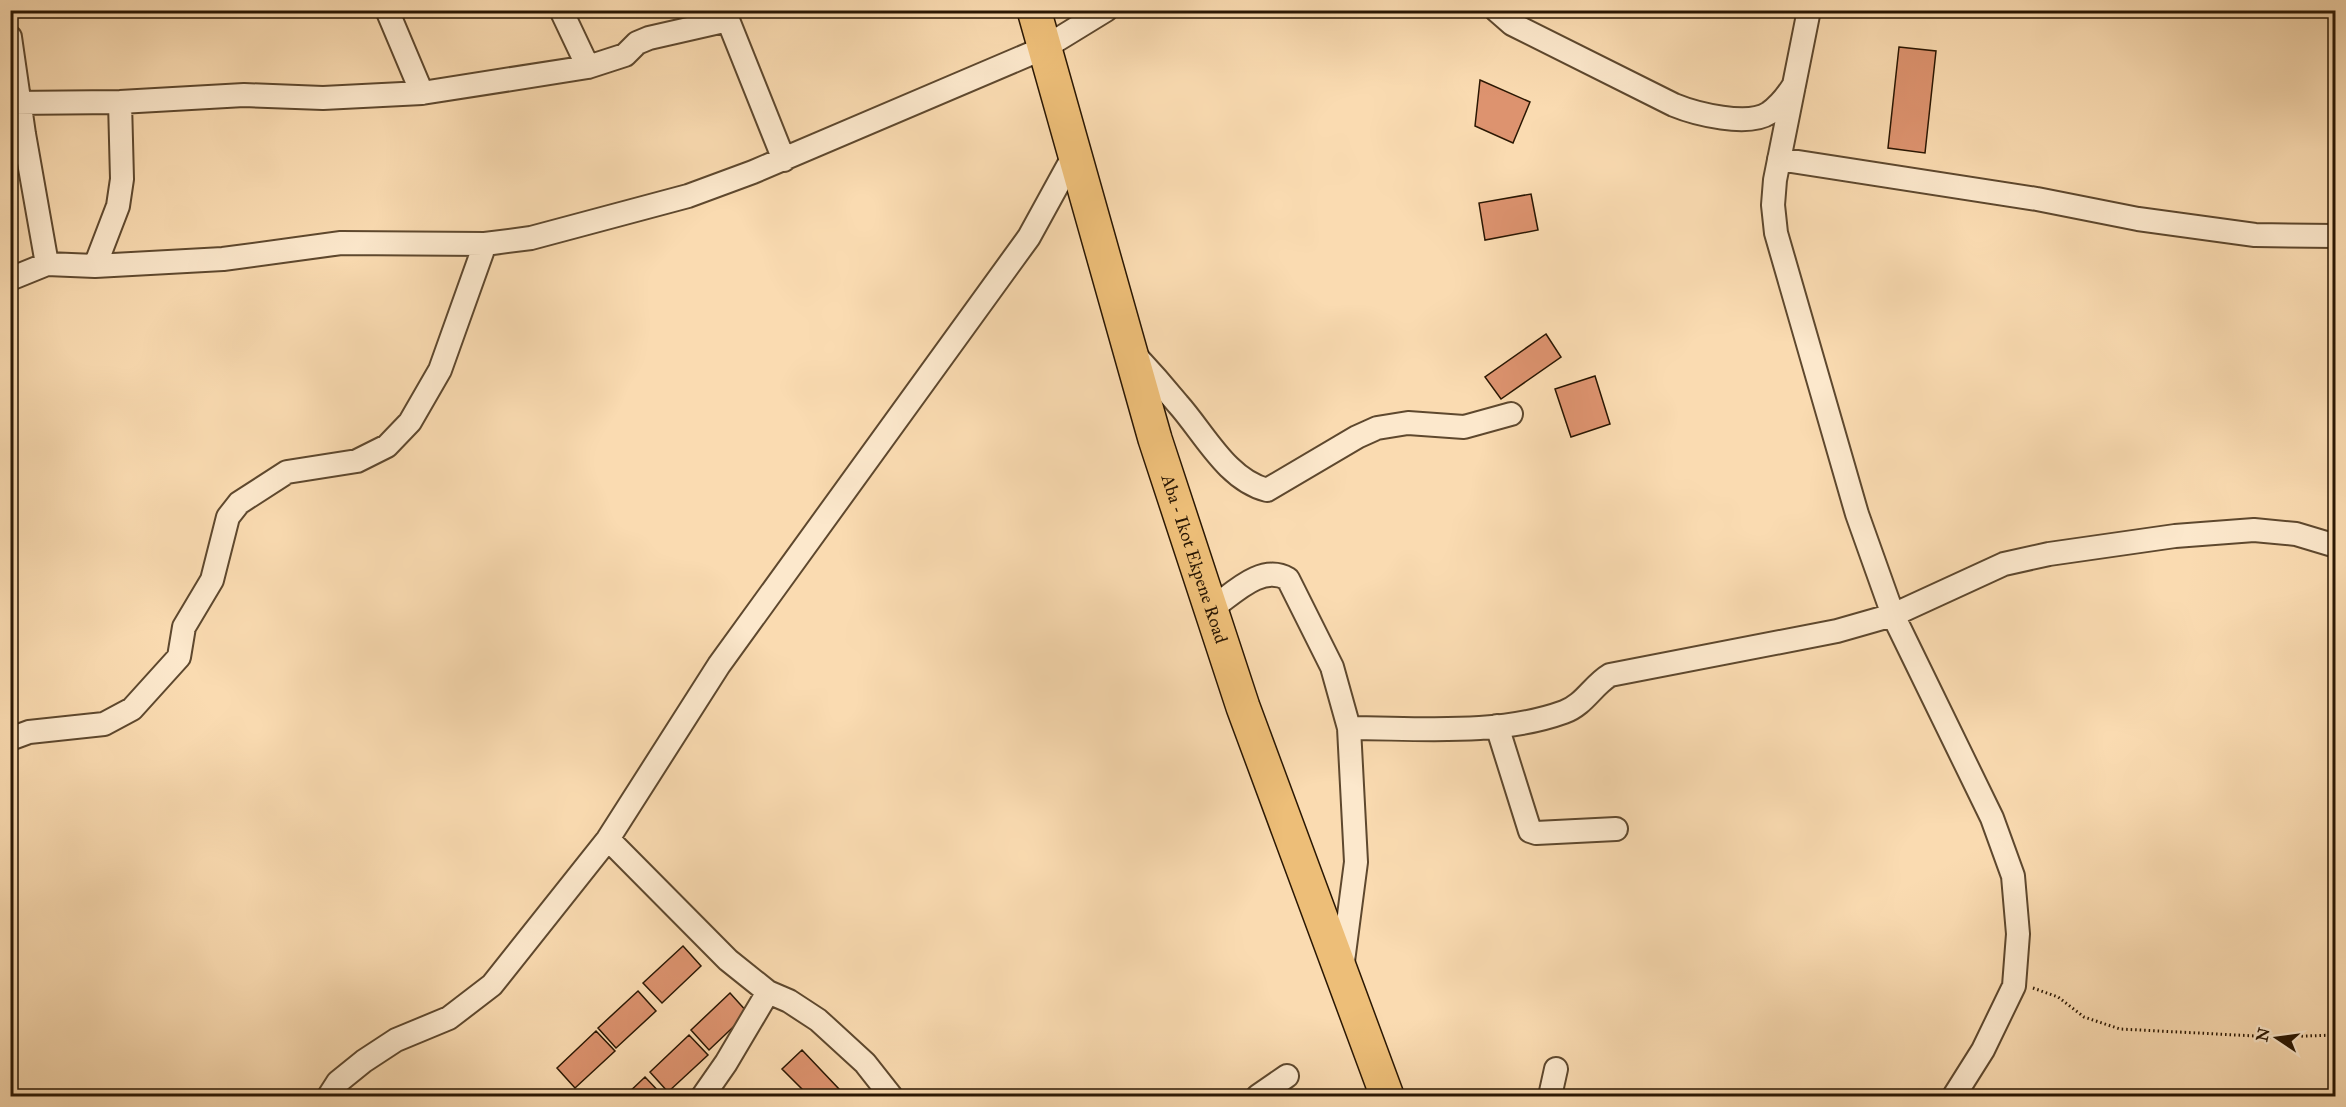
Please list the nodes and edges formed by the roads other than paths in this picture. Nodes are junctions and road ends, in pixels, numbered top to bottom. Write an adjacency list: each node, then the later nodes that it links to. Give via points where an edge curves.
1 (387, 10): 12 (street)
2 (561, 10): 10 (street)
3 (1034, 10): 9 (highway, Aba - Ikot Ekpene Road)
4 (1106, 10): 9 (street)
5 (1496, 10): 15 (street, via 1512,24 1674,105 1698,115)
6 (1809, 10): 11 (street)
7 (726, 15): 10 (street, via 649,38 625,55); 19 (street)
8 (10, 37): 14 (street)
9 (1044, 48): 18 (highway, Aba - Ikot Ekpene Road); 19 (street)
10 (588, 67): 12 (street)
11 (1794, 84): 15 (street, via 1785,99 1767,114); 17 (street)
12 (422, 93): 13 (street, via 323,98 244,95)
13 (120, 102): 14 (street); 23 (street, via 122,179 118,206)
14 (16, 103): 16 (street)
15 (1752, 119): 17 (street)
16 (17, 136): 22 (street)
17 (1780, 154): 20 (street, via 2138,219 2255,235); 29 (street, via 1773,205 1776,233 1854,503)
18 (1074, 155): 25 (highway, Aba - Ikot Ekpene Road); 34 (street, via 1029,237 719,665)
19 (784, 160): 21 (street, via 688,196 531,238)
20 (2336, 236)
21 (485, 244): 23 (street, via 341,243 223,259); 32 (street, via 440,370 410,422 387,446 357,461 287,472 239,503 228,517 212,580 184,627 179,657 132,709 104,724 29,732)
22 (47, 264): 23 (street); 24 (street)
23 (95, 266)
24 (10, 279)
25 (1130, 349): 26 (street, via 1180,405 1214,452 1253,486 1267,490 1377,428 1408,423 1464,427); 28 (highway, Aba - Ikot Ekpene Road)
26 (1511, 414)
27 (2336, 546): 29 (street, via 2296,534 2254,530 2175,536 2049,554 2004,564)
28 (1211, 609): 31 (street, via 1262,575 1271,573 1287,579 1332,667); 35 (highway, Aba - Ikot Ekpene Road, via 1243,707)
29 (1893, 615): 30 (street, via 1837,631 1610,675 1582,702 1565,712); 45 (street, via 1992,818 2013,876 2018,934 2014,986 1983,1050)
30 (1497, 726): 31 (street); 33 (street, via 1530,831)
31 (1349, 728): 35 (street, via 1356,862)
32 (10, 739)
33 (1616, 829)
34 (608, 839): 36 (street, via 728,960); 39 (street, via 492,985 449,1018 396,1040 364,1061 338,1082)
35 (1342, 969): 43 (highway, Aba - Ikot Ekpene Road)
36 (768, 992): 40 (street); 41 (street, via 818,1020 865,1063)
37 (1556, 1069): 44 (street)
38 (1287, 1076): 42 (street)
39 (329, 1096)
40 (703, 1096)
41 (891, 1096)
42 (1258, 1096)
43 (1388, 1096)
44 (1550, 1096)
45 (1954, 1096)

